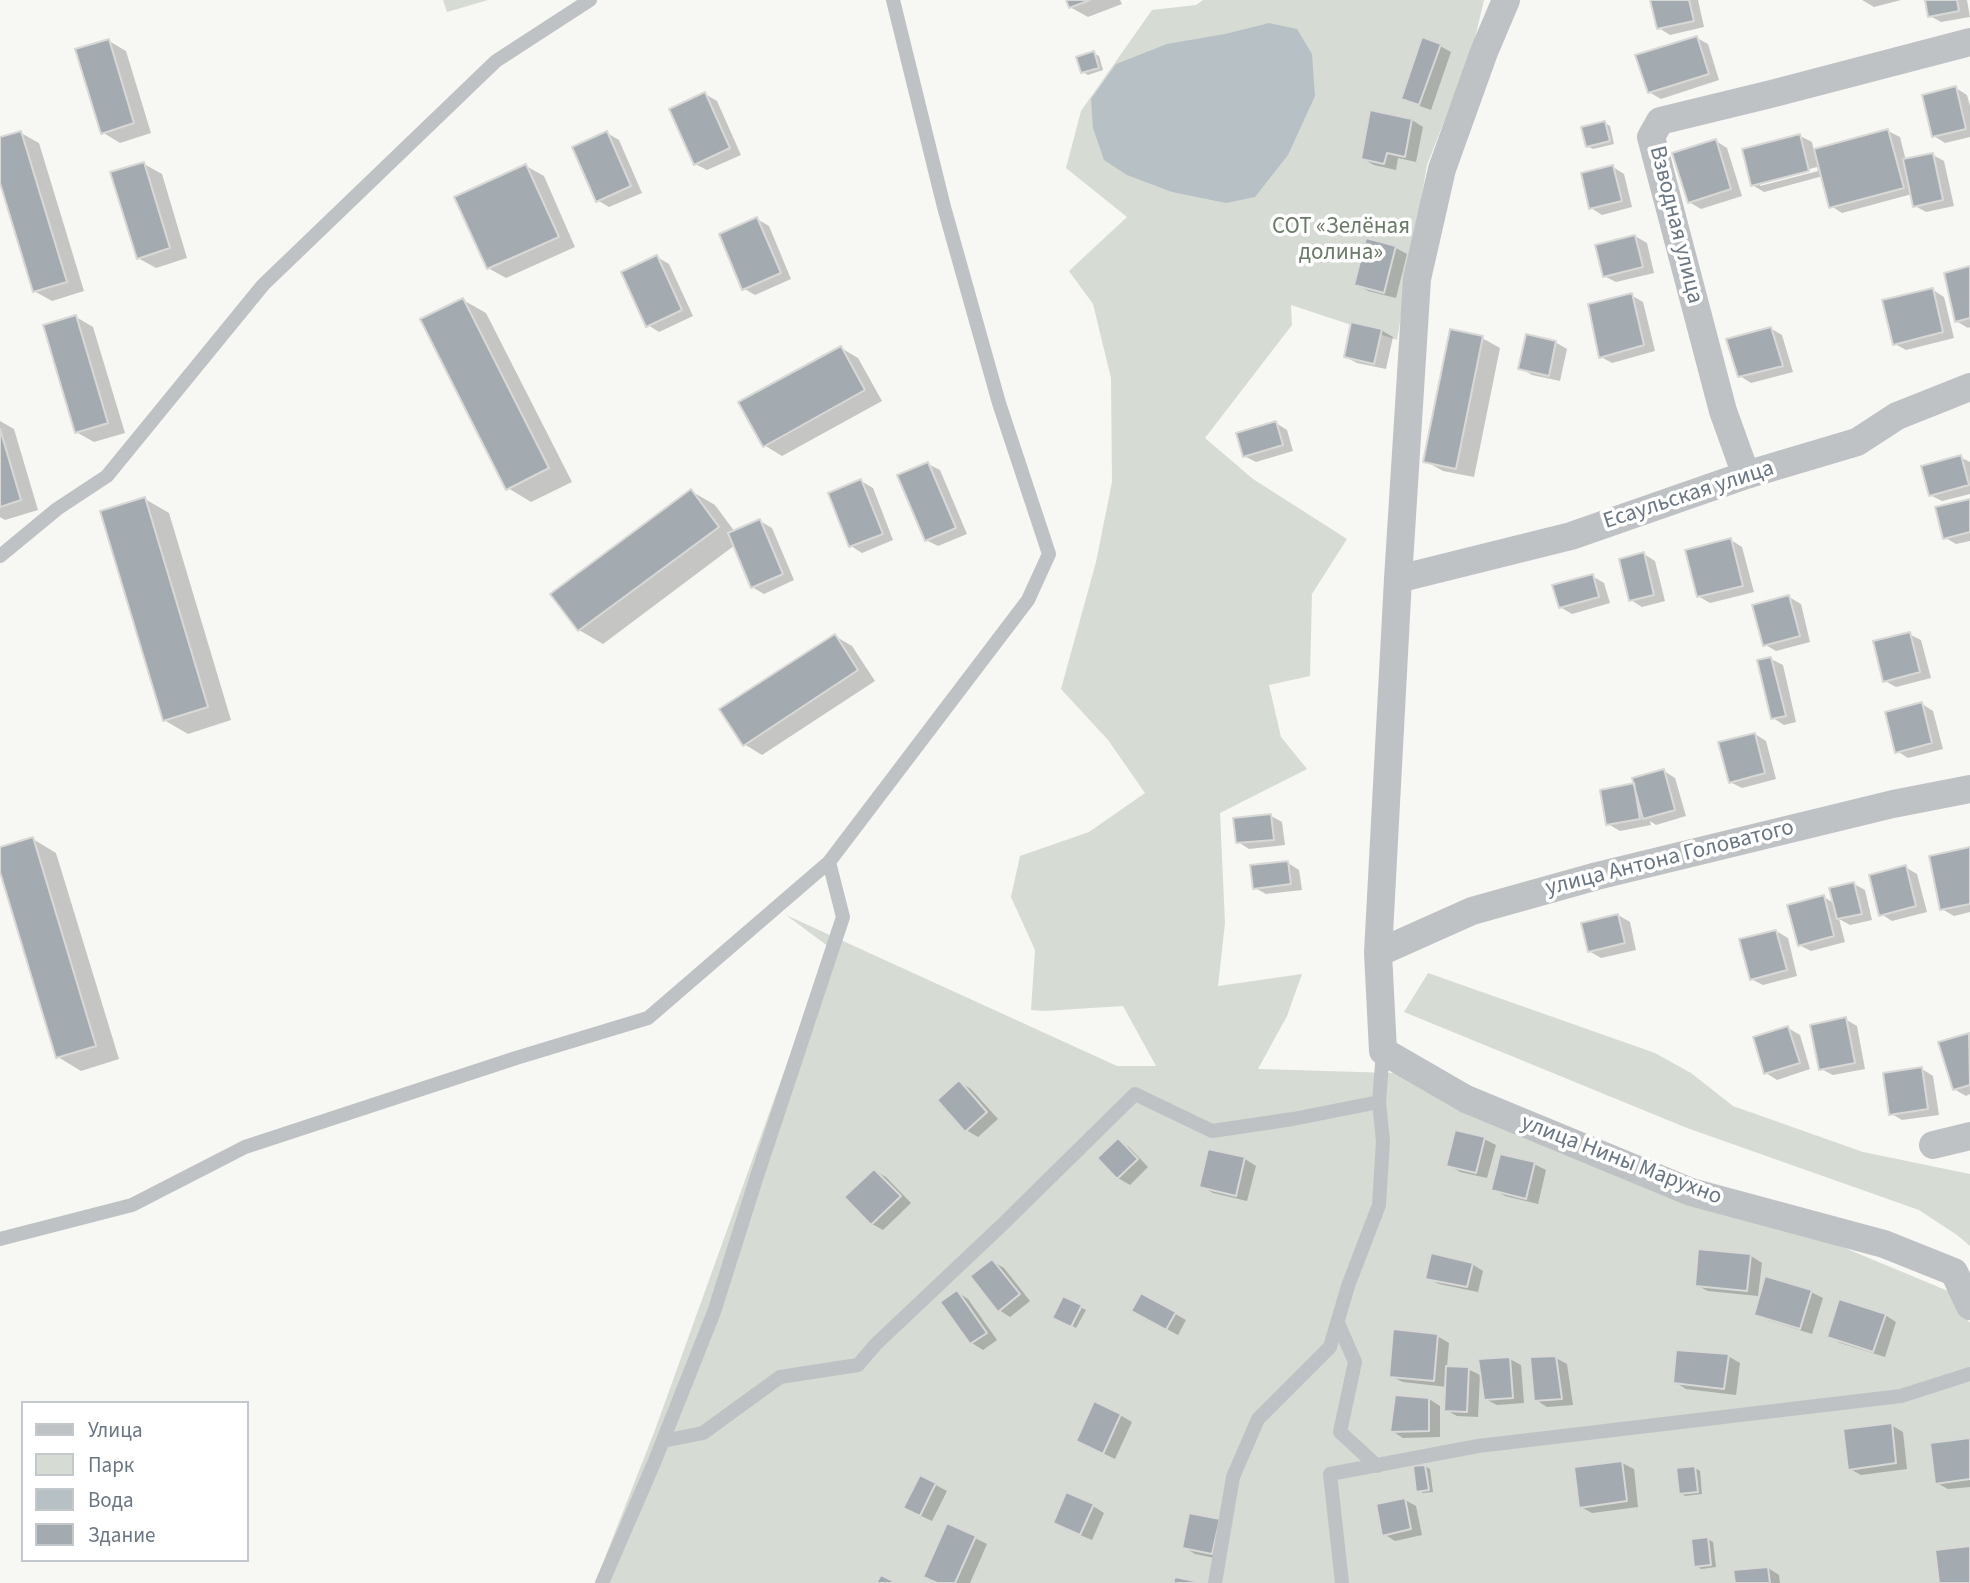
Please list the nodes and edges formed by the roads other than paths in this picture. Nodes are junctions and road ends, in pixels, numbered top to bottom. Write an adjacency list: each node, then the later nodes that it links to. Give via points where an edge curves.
1 (590, 0): 7 (lane, via 496,61 263,285 107,476 57,509)
2 (893, 0): 10 (lane, via 995,390 1049,554 1028,600)
3 (1506, 0): 8 (street, via 1442,169 1417,279)
4 (1970, 42): 6 (street, Взводная улица, via 1660,121 1651,137 1723,411)
5 (1970, 387): 6 (street, Есаульская улица, via 1897,416 1857,442)
6 (1746, 475): 8 (street, Есаульская улица, via 1571,536)
7 (0, 556)
8 (1398, 579): 11 (street)
9 (1970, 789): 11 (street, улица Антона Головатого, via 1597,876 1472,911)
10 (829, 862): 16 (lane, via 648,1018 245,1147 132,1205); 20 (lane, via 843,917 714,1312)
11 (1378, 953): 12 (street)
12 (1383, 1051): 13 (lane); 17 (street, улица Нины Марухно, via 1466,1099 1690,1192 1884,1244 1954,1272)
13 (1379, 1102): 18 (lane, via 1383,1141 1379,1205); 20 (lane, via 1212,1131 1135,1094 858,1365 780,1377 703,1433)
14 (1970, 1136): 15 (street)
15 (1933, 1145)
16 (0, 1239)
17 (1970, 1306)
18 (1338, 1323): 21 (lane, via 1354,1362 1340,1432); 25 (lane, via 1331,1347 1258,1419 1233,1477)
19 (1970, 1374): 21 (lane, via 1901,1396 1478,1447)
20 (663, 1441): 22 (lane)
21 (1377, 1466): 26 (lane, via 1331,1474)
22 (607, 1567): 23 (lane); 24 (lane)
23 (602, 1583)
24 (614, 1583)
25 (1215, 1583)
26 (1342, 1583)

